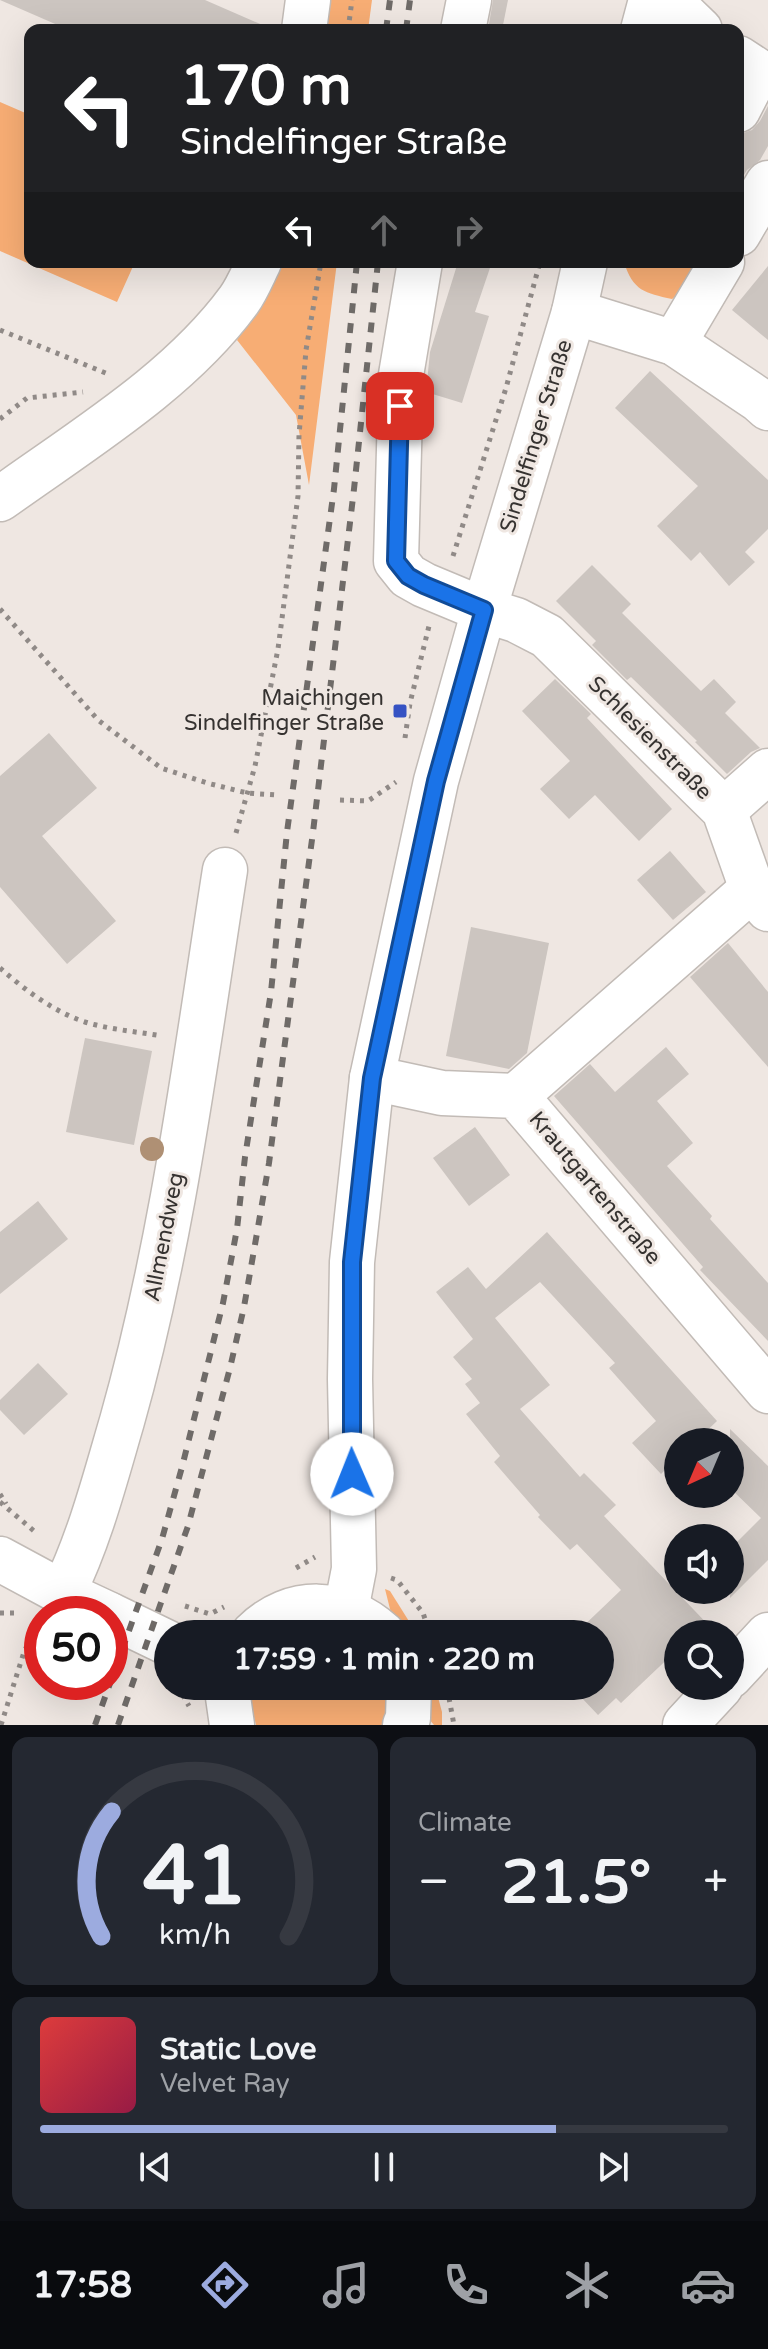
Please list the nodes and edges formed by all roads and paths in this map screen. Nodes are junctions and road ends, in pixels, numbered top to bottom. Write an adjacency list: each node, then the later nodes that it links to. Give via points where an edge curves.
1 (308, 0): 6 (main road)
2 (352, 0): 7 (path)
3 (469, 0): 8 (main road)
4 (651, 0): 9 (main road)
5 (669, 0): 10 (main road)
6 (305, 24)
7 (349, 24)
8 (464, 24)
9 (645, 24)
10 (694, 24)
11 (744, 62): 12 (main road, via 758,71)
12 (744, 98)
13 (768, 183): 14 (main road)
14 (744, 224)
15 (256, 268): 28 (main road, via 240,298 196,351)
16 (320, 268): 35 (path, via 306,350 298,496 278,649)
17 (419, 268): 29 (main road, via 401,375 396,561 408,576)
18 (538, 268): 29 (path)
19 (584, 268): 21 (main road, Sindelfinger Straße)
20 (718, 268): 23 (main road)
21 (574, 312): 23 (main road); 31 (main road, Sindelfinger Straße)
22 (0, 330): 24 (path)
23 (674, 343): 26 (main road)
24 (117, 378)
25 (92, 391): 27 (path, via 27,398)
26 (768, 408)
27 (0, 419)
28 (0, 499)
29 (442, 593): 31 (main road); 32 (path, via 429,624)
30 (0, 609): 35 (path, via 98,720 161,768)
31 (484, 610): 34 (main road, Sindelfinger Straße); 38 (main road, Schlesienstraße, via 547,636)
32 (404, 748)
33 (768, 771): 38 (main road)
34 (436, 781): 37 (path, via 400,779 368,801); 43 (main road, Sindelfinger Straße)
35 (247, 793): 36 (path)
36 (276, 795)
37 (340, 800)
38 (724, 810): 40 (main road, Schlesienstraße)
39 (225, 870): 42 (main road, Allmendweg)
40 (760, 899): 44 (main road)
41 (0, 968): 42 (path, via 23,988 91,1024)
42 (198, 1042): 51 (main road, Allmendweg, via 160,1265 127,1403)
43 (372, 1078): 44 (main road, Krautgartenstraße, via 442,1093); 52 (main road, Sindelfinger Straße, via 352,1262 354,1569)
44 (516, 1096): 45 (main road, Krautgartenstraße)
45 (768, 1391)
46 (0, 1494): 47 (path)
47 (3, 1504): 51 (path, via 38,1535)
48 (316, 1557): 50 (path)
49 (0, 1559): 51 (main road)
50 (290, 1571)
51 (62, 1589): 66 (path, via 24,1652)
52 (346, 1610): 55 (main road, via 322,1606); 59 (main road)
53 (210, 1614): 55 (path); 57 (path); 58 (path)
54 (128, 1616): 56 (main road)
55 (245, 1617)
56 (155, 1620)
57 (196, 1620)
58 (196, 1620)
59 (366, 1620)
60 (768, 1635): 61 (main road)
61 (744, 1661)
62 (228, 1700): 67 (main road)
63 (409, 1700): 68 (main road)
64 (450, 1700): 69 (path)
65 (708, 1700): 70 (main road)
66 (1, 1725)
67 (232, 1725)
68 (405, 1725)
69 (454, 1725)
70 (685, 1725)

